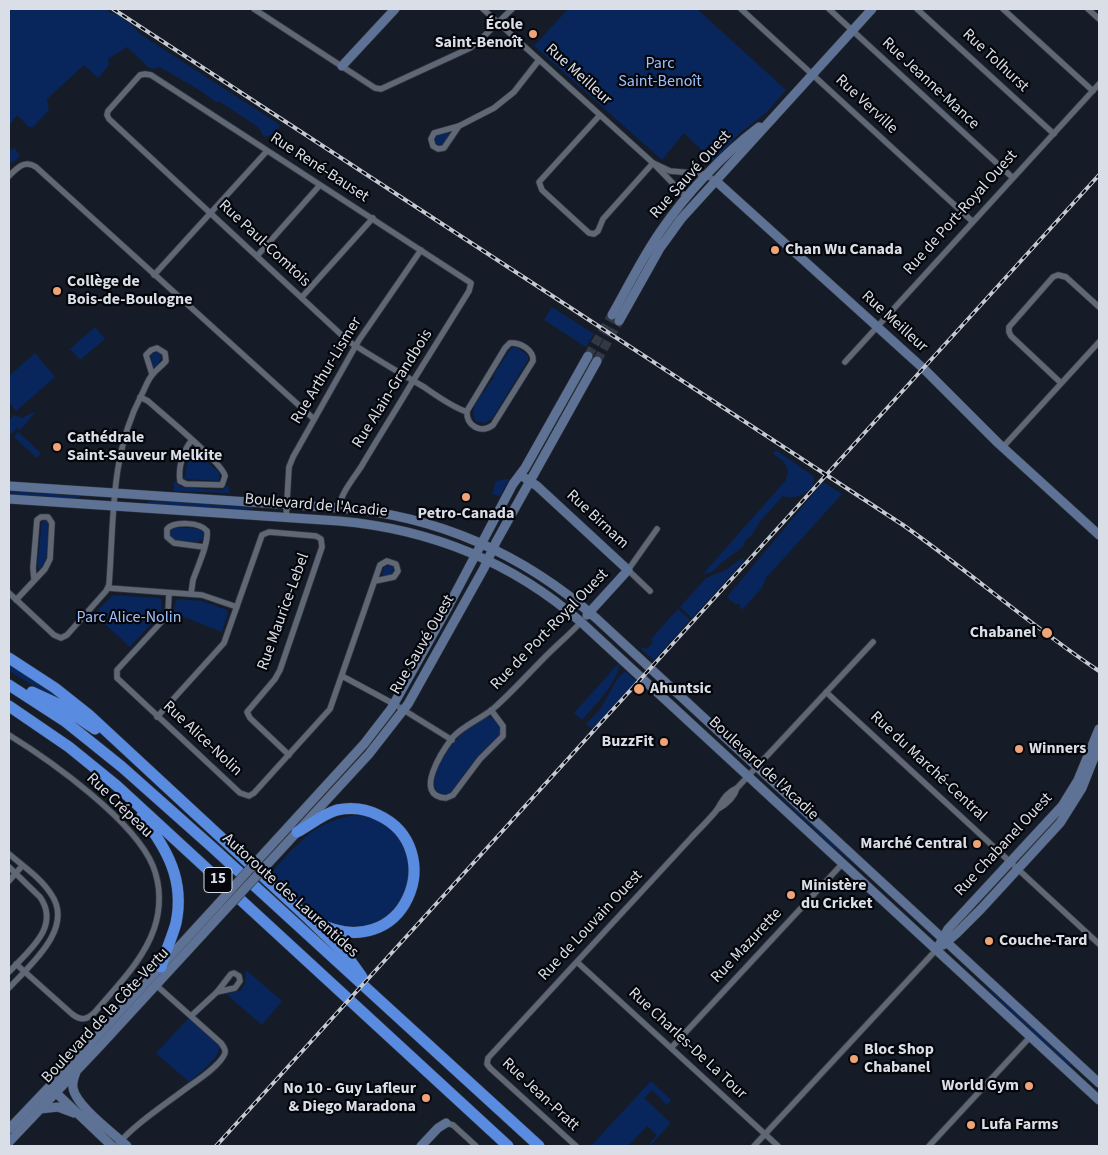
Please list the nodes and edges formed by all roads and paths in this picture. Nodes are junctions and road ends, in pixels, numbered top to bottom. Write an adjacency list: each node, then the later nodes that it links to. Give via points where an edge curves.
1 (254, 9): 15 (street)
2 (395, 9): 15 (main road)
3 (483, 9): 12 (street, Rue Meilleur)
4 (512, 9): 12 (street)
5 (741, 9): 16 (street, Rue Verville)
6 (829, 9): 13 (street, Rue Jeanne-Mance)
7 (872, 9): 13 (main road, Rue Sauvé Ouest)
8 (917, 9): 23 (street, Rue Tolhurst)
9 (1003, 9): 19 (street)
10 (1088, 9): 11 (street)
11 (1099, 19)
12 (498, 22): 14 (street, Rue Meilleur); 15 (street, via 477,44 385,88 379,89)
13 (852, 30): 16 (main road, Rue Sauvé Ouest); 28 (street, Rue Jeanne-Mance)
14 (539, 60): 20 (street, Rue Meilleur); 22 (street, via 509,97)
15 (342, 66)
16 (812, 74): 21 (main road, Rue Sauvé Ouest); 34 (street, Rue Verville)
17 (151, 75): 24 (street, Rue René-Bauset); 32 (street, Rue Paul-Comtois, via 139,77 110,108 108,116)
18 (1099, 84): 19 (street, Rue de Port-Royal Ouest)
19 (1093, 91): 23 (street, Rue de Port-Royal Ouest)
20 (600, 115): 25 (street, Rue Meilleur); 25 (street, via 539,182 542,190 594,234 603,219)
21 (773, 116): 27 (main road, Rue Sauvé Ouest, via 735,146); 29 (main road, Rue Sauvé Ouest)
22 (459, 126): 22 (street, via 434,133 430,139 433,146 444,148)
23 (1054, 134): 28 (street, Rue de Port-Royal Ouest)
24 (267, 151): 30 (street, Rue René-Bauset); 32 (street)
25 (652, 163): 27 (street, Rue Meilleur, via 670,171); 31 (street, Rue Meilleur)
26 (9, 176): 37 (street, via 23,164 34,166)
27 (708, 176): 29 (street, Rue Meilleur); 31 (main road, Rue Sauvé Ouest)
28 (1013, 178): 34 (street, Rue de Port-Royal Ouest)
29 (716, 181): 31 (main road, Rue Sauvé Ouest, via 668,236 615,318 657,237); 41 (main road, Rue Meilleur)
30 (320, 185): 33 (street, Rue René-Bauset); 36 (street)
31 (687, 198)
32 (211, 213): 36 (street, Rue Paul-Comtois); 37 (street)
33 (373, 218): 35 (street, Rue René-Bauset); 39 (street)
34 (973, 222): 41 (street, Rue de Port-Royal Ouest)
35 (421, 250): 38 (street, Rue René-Bauset); 43 (street, Rue Arthur-Lismer)
36 (257, 256): 39 (street, Rue Paul-Comtois)
37 (154, 275): 50 (street)
38 (471, 284): 46 (street, Rue Alain-Grandbois)
39 (302, 297): 43 (street, Rue Paul-Comtois)
40 (1099, 307): 47 (street, via 1066,277 1058,275 1010,325 1011,336)
41 (877, 328): 44 (street, Rue de Port-Royal Ouest); 52 (main road, Rue Meilleur, via 935,379)
42 (1099, 342): 47 (street)
43 (356, 346): 46 (street, Rue Paul-Comtois); 50 (street, Rue Arthur-Lismer)
44 (846, 362)
45 (152, 374): 45 (street, via 166,359 158,348 146,355); 48 (street)
46 (414, 381): 49 (street, Rue Paul-Comtois); 60 (street, Rue Alain-Grandbois, via 342,497)
47 (1062, 383): 52 (street)
48 (140, 397): 51 (street); 56 (street, via 120,449)
49 (467, 412): 49 (street, Rue Paul-Comtois, via 469,421 476,428 492,426 533,360 531,352 516,343 508,345)
50 (314, 419): 58 (street, Rue Arthur-Lismer, via 290,462)
51 (192, 440): 51 (street, via 183,456 180,481 222,485 224,470)
52 (1003, 447): 63 (main road, Rue Meilleur)
53 (520, 476): 54 (main road, Rue Birnam); 54 (main road, Rue Sauvé Ouest, via 593,358); 64 (main road, Rue Sauvé Ouest, via 512,484)
54 (530, 481): 66 (main road, Rue Sauvé Ouest); 69 (main road, Rue Birnam)
55 (9, 486): 56 (main road, Boulevard de l'Acadie)
56 (115, 493): 58 (main road, Boulevard de l'Acadie); 59 (street)
57 (9, 499): 59 (main road, Boulevard de l'Acadie)
58 (287, 504): 60 (main road, Boulevard de l'Acadie); 61 (street, Rue Arthur-Lismer)
59 (114, 506): 61 (main road, Boulevard de l'Acadie); 72 (street)
60 (339, 508): 64 (main road, Boulevard de l'Acadie, via 410,518)
61 (286, 518): 67 (main road, Boulevard de l'Acadie, via 387,527 439,540)
62 (657, 529): 69 (street, Rue de Port-Royal Ouest)
63 (1099, 535)
64 (481, 543): 66 (main road, Boulevard de l'Acadie); 67 (main road, Rue Sauvé Ouest)
65 (204, 547): 65 (street, via 208,534 202,526 174,524 167,529 167,537 172,542); 76 (street)
66 (493, 548): 68 (main road, Rue Sauvé Ouest); 79 (main road, Boulevard de l'Acadie, via 550,581)
67 (475, 554): 68 (main road, Boulevard de l'Acadie); 86 (main road, Rue Sauvé Ouest)
68 (488, 560): 80 (main road, Boulevard de l'Acadie, via 537,588); 88 (main road, Rue Sauvé Ouest)
69 (628, 570): 73 (street, Rue Birnam); 79 (main road, Rue de Port-Royal Ouest)
70 (34, 580): 70 (street, via 50,559 52,523 48,517 37,520); 77 (street)
71 (375, 581): 83 (street, Rue Alice-Nolin)
72 (108, 588): 75 (street); 77 (street, via 62,638 54,635)
73 (650, 591)
74 (9, 593): 77 (street)
75 (169, 593): 76 (street); 90 (street, Rue Alice-Nolin, via 165,618 116,674 119,682)
76 (190, 594): 78 (street)
77 (16, 600)
78 (237, 607): 90 (street, via 222,646); 96 (street, Rue Maurice-Lebel, via 263,534 314,536 322,541 278,673 247,712)
79 (590, 612): 80 (main road, Rue de Port-Royal Ouest); 97 (main road, Boulevard de l'Acadie)
80 (581, 622): 89 (street, Rue de Port-Royal Ouest); 98 (main road, Boulevard de l'Acadie)
81 (873, 642): 85 (street, Rue de Louvain Ouest)
82 (9, 658): 95 (highway, via 69,699)
83 (342, 676): 86 (street); 96 (street, Rue Alice-Nolin, via 329,712)
84 (9, 683): 95 (highway, via 58,704); 123 (highway, Autoroute des Laurentides / 15, via 117,762)
85 (826, 692): 97 (street, Rue de Louvain Ouest); 102 (street, Rue du Marché-Central)
86 (394, 704): 88 (street); 105 (main road, Rue Sauvé Ouest)
87 (9, 706): 99 (highway, 15, via 69,746)
88 (403, 709): 93 (street); 100 (main road, Rue Sauvé Ouest, via 369,754)
89 (491, 710): 93 (street, Rue de Port-Royal Ouest); 93 (street, Rue de Port-Royal Ouest, via 503,728 500,740 451,797 441,798 432,790 430,783)
90 (158, 717): 96 (street, Rue Alice-Nolin, via 245,796 254,793)
91 (1099, 729): 102 (main road, Rue Chabanel Ouest, via 1066,800)
92 (9, 735): 119 (street, Rue Crépeau, via 67,776 125,828 145,852 158,886 159,910 148,943 133,966 88,1018 72,1014)
93 (452, 740)
94 (1099, 745): 107 (main road, Rue Chabanel Ouest, via 1084,784 1066,814)
95 (120, 746): 111 (highway)
96 (290, 755)
97 (757, 766): 98 (street, Rue de Louvain Ouest); 112 (main road, Boulevard de l'Acadie)
98 (748, 775): 103 (main road, Boulevard de l'Acadie); 115 (street, Rue de Louvain Ouest)
99 (125, 793): 117 (highway, via 163,844 175,876 177,918); 143 (highway, 15)
100 (297, 832): 105 (main road, Rue Sauvé Ouest); 111 (highway, via 334,811 368,811 384,818 400,831 414,865 406,902 379,927 346,933)
101 (9, 854): 104 (street)
102 (1010, 862): 107 (street, Rue du Marché-Central); 112 (main road, Rue Chabanel Ouest, via 948,929)
103 (842, 863): 114 (main road, Boulevard de l'Acadie); 126 (street, Rue Mazurette)
104 (22, 866): 108 (street); 119 (street, via 47,888 56,901 58,918 52,938)
105 (260, 866): 110 (main road, Rue Sauvé Ouest, bridge)
106 (9, 868): 108 (street)
107 (1018, 869): 112 (main road, Rue Chabanel Ouest, via 981,909); 113 (street, Rue du Marché-Central)
108 (16, 874): 109 (street); 116 (street, via 40,897 47,910 42,934)
109 (9, 881)
110 (222, 907): 117 (main road, Boulevard de la Côte-Vertu); 120 (main road, Boulevard de la Côte-Vertu)
111 (309, 919): 123 (highway, via 346,956)
112 (945, 940): 114 (main road, Rue Chabanel Ouest); 129 (main road, Boulevard de l'Acadie)
113 (1099, 944)
114 (937, 949): 125 (main road, Boulevard de l'Acadie); 137 (street, Rue Chabanel Ouest)
115 (577, 962): 126 (street, Rue Charles-De La Tour); 127 (street, Rue de Louvain Ouest)
116 (16, 964): 118 (street); 119 (street)
117 (161, 967): 130 (main road, Boulevard de la Côte-Vertu)
118 (9, 972)
119 (24, 972): 121 (street)
120 (156, 985): 124 (street); 128 (main road, Boulevard de la Côte-Vertu)
121 (9, 988)
122 (217, 992): 124 (street)
123 (378, 999): 144 (highway, Autoroute des Laurentides / 15)
124 (191, 1016): 139 (street, via 221,1042 225,1053 203,1076)
125 (1030, 1037): 131 (main road, Boulevard de l'Acadie); 148 (street)
126 (671, 1048): 137 (street, Rue Charles-De La Tour)
127 (487, 1062): 145 (street, Rue Jean-Pratt)
128 (76, 1072): 130 (main road, Boulevard de la Côte-Vertu); 133 (main road, via 74,1090)
129 (1099, 1083)
130 (55, 1087): 132 (main road, Boulevard de la Côte-Vertu); 133 (main road); 134 (main road); 136 (main road, Boulevard de la Côte-Vertu)
131 (1099, 1100)
132 (40, 1109): 134 (main road, via 58,1107); 138 (main road, Boulevard de la Côte-Vertu)
133 (86, 1109): 139 (main road)
134 (77, 1114): 140 (main road)
135 (446, 1123): 141 (main road); 142 (street, via 453,1125)
136 (9, 1129)
137 (765, 1134): 146 (street, Rue Chabanel Ouest); 147 (street, Rue Charles-De La Tour)
138 (9, 1142)
139 (120, 1142)
140 (112, 1146)
141 (421, 1146)
142 (476, 1146)
143 (508, 1146)
144 (538, 1146)
145 (576, 1146)
146 (754, 1146)
147 (778, 1146)
148 (929, 1146)

